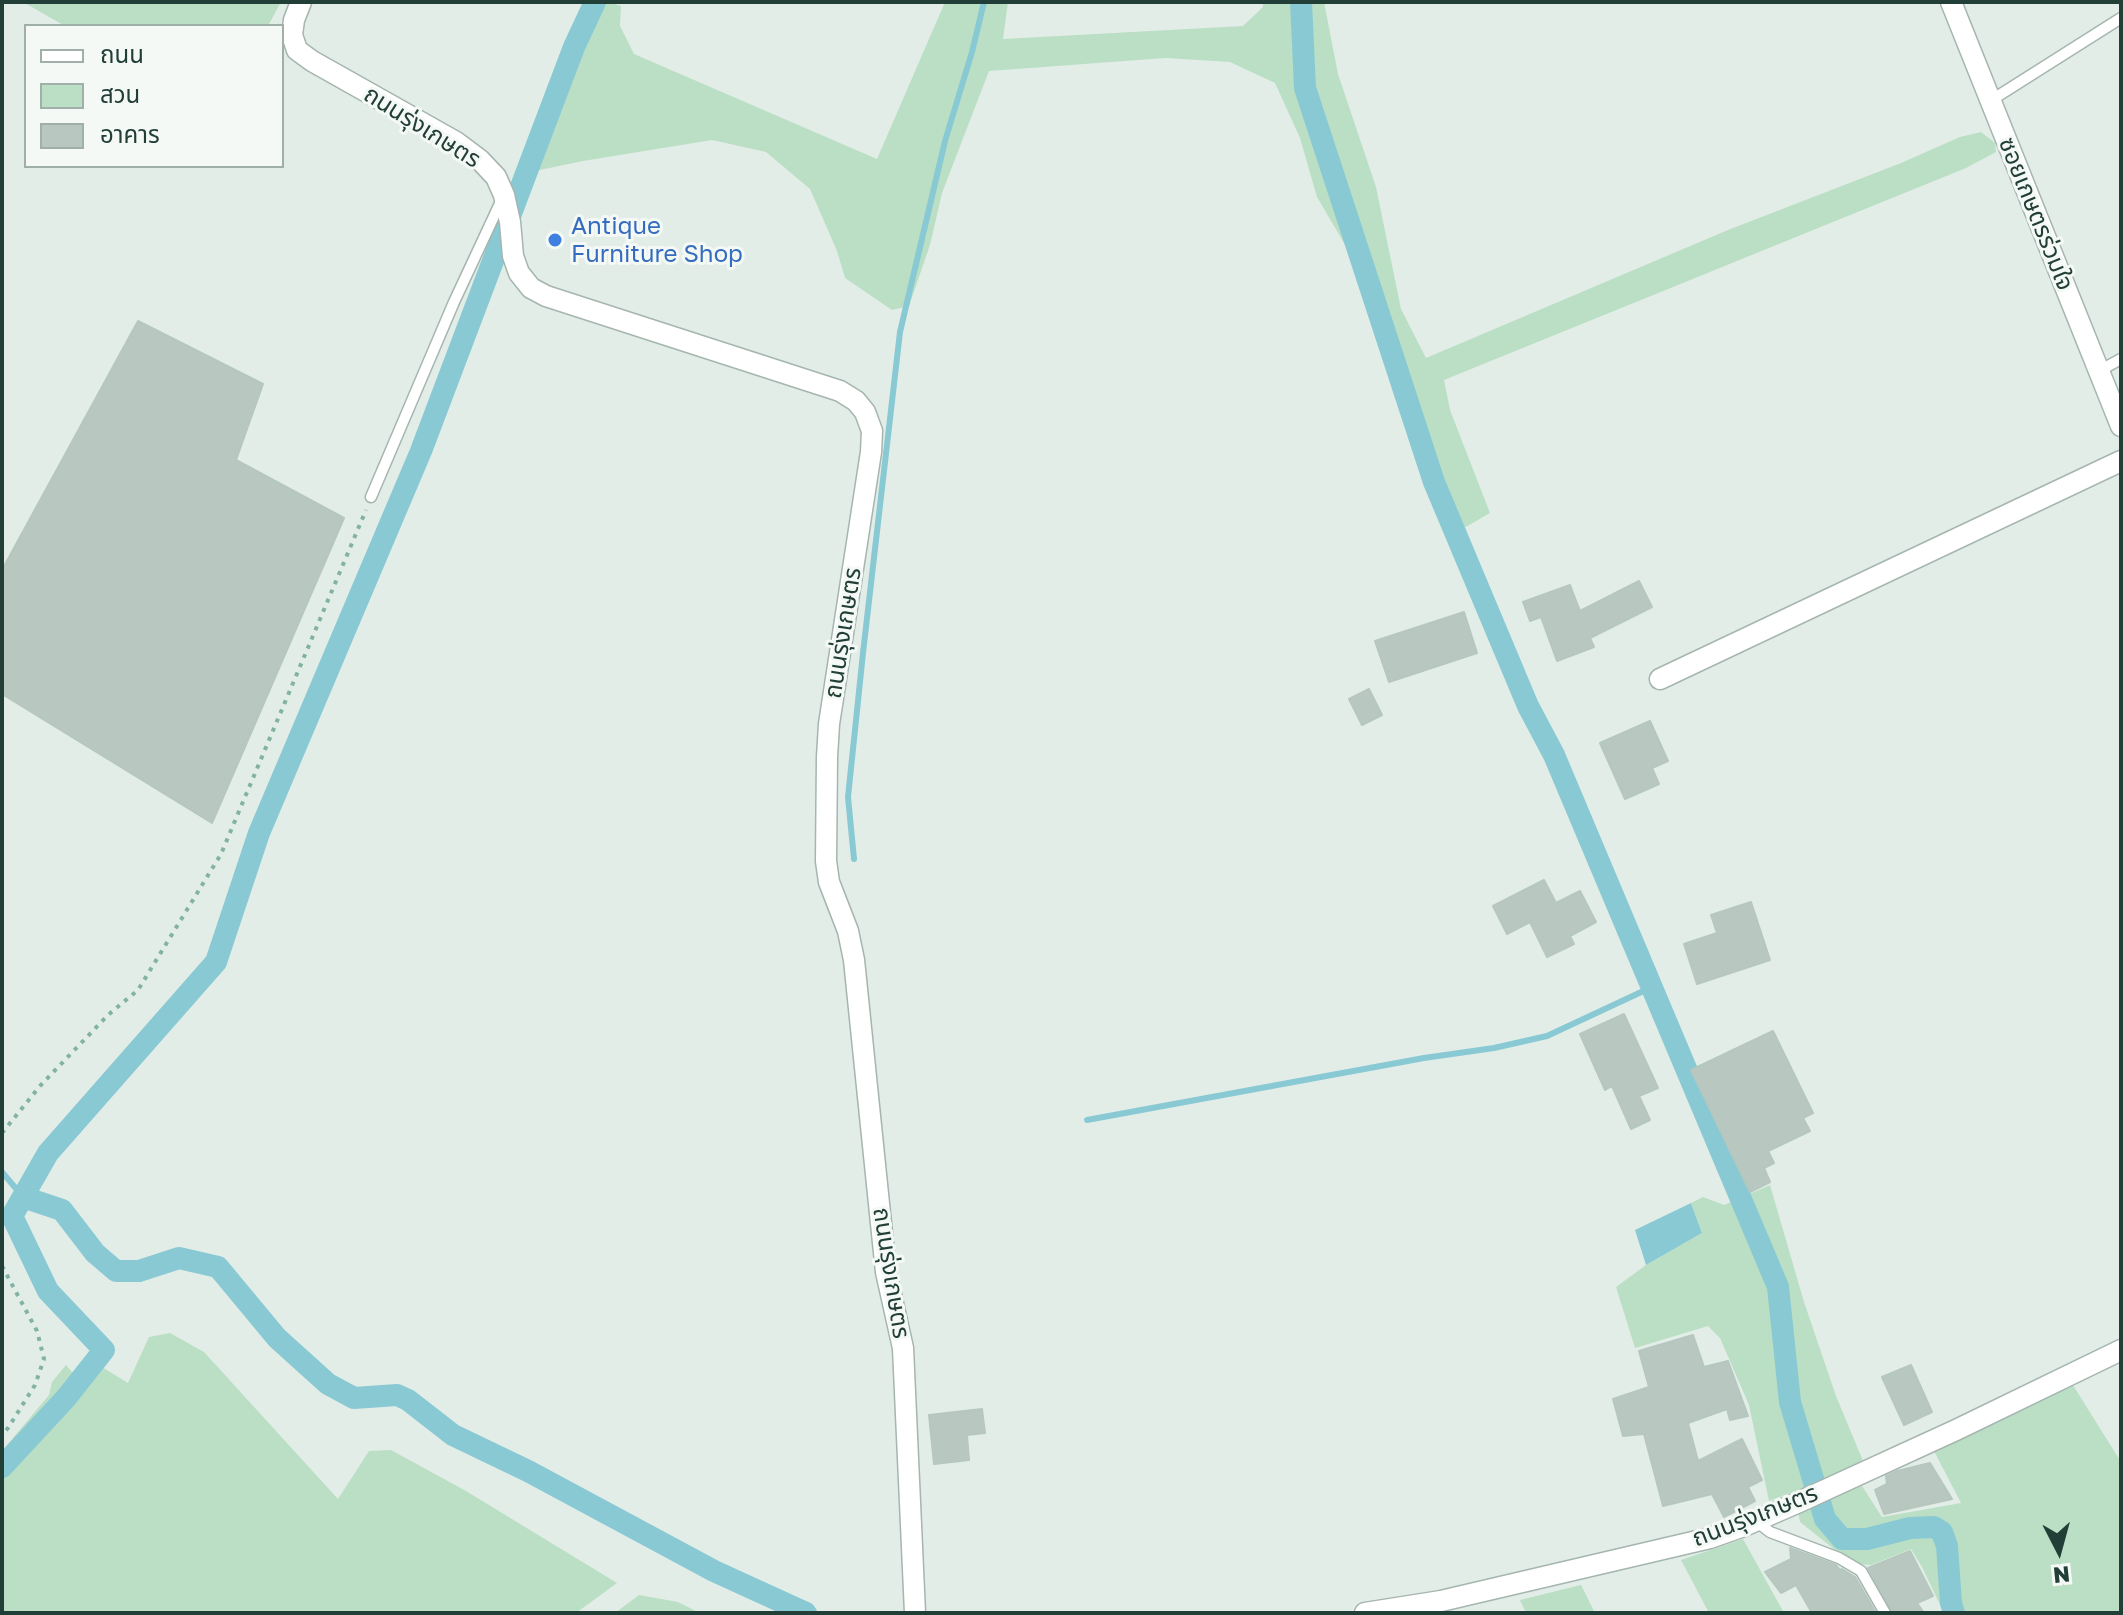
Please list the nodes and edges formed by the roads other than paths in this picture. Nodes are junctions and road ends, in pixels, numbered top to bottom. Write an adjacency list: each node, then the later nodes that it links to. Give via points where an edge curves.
1 (301, 2): 5 (street, ถนนรุ่งเกษตร, via 292,35 297,50 456,142 496,177)
2 (1951, 2): 4 (street, ซอยเกษตรร่วมใจ)
3 (2121, 18): 4 (lane)
4 (1990, 101): 7 (street, ซอยเกษตรร่วมใจ)
5 (504, 195): 10 (lane); 14 (street, ถนนรุ่งเกษตร, via 513,256 531,288 840,391 865,412 872,431 829,724 826,861 854,960 886,1272 903,1348)
6 (2121, 359): 7 (lane)
7 (2099, 371): 8 (street, ซอยเกษตรร่วมใจ)
8 (2121, 426)
9 (2121, 461): 11 (street)
10 (371, 497)
11 (1660, 679)
12 (2121, 1350): 13 (street, ถนนรุ่งเกษตร)
13 (1756, 1521): 15 (street, ถนนรุ่งเกษตร, via 1626,1558); 16 (lane, via 1861,1571)
14 (915, 1613)
15 (1365, 1613)
16 (1885, 1613)

